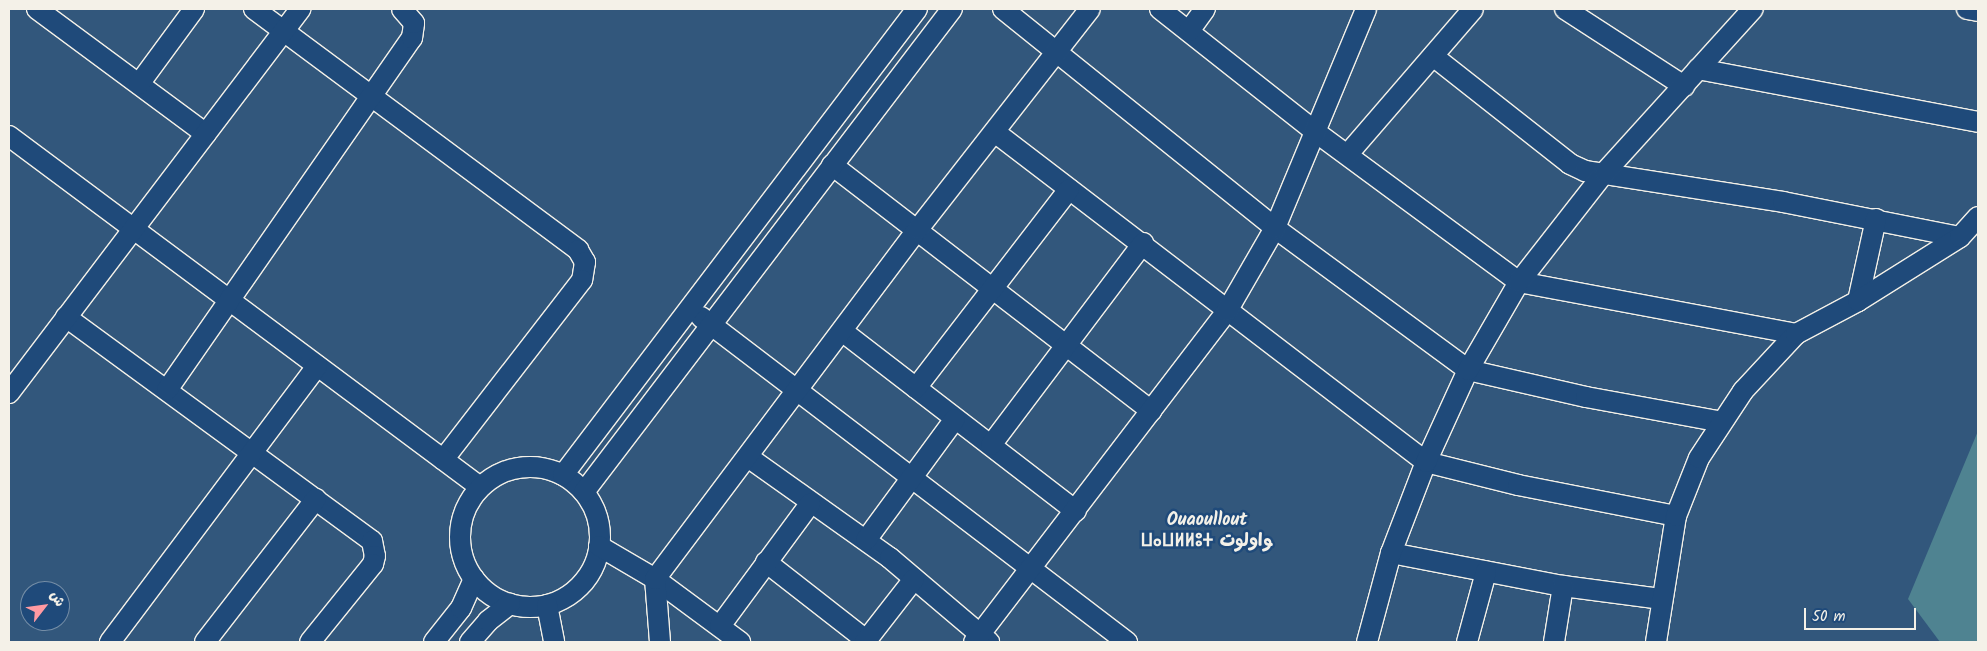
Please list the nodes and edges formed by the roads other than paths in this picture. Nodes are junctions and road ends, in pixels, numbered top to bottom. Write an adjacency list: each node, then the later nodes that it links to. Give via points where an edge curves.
1 (37, 9): 23 (street)
2 (194, 9): 23 (street)
3 (254, 9): 18 (street)
4 (301, 9): 18 (street)
5 (402, 9): 25 (street, via 414,23 414,33)
6 (917, 9): 46 (street)
7 (952, 9): 32 (street)
8 (1003, 9): 20 (street)
9 (1090, 9): 20 (street)
10 (1160, 9): 19 (street)
11 (1205, 9): 19 (street)
12 (1366, 9): 28 (street)
13 (1565, 9): 24 (street)
14 (1753, 9): 22 (street)
15 (1967, 9): 17 (street)
16 (1465, 11): 21 (street)
17 (1978, 11)
18 (284, 31): 25 (street); 29 (street)
19 (1189, 31): 28 (street)
20 (1056, 52): 27 (street); 37 (street)
21 (1433, 56): 31 (street); 33 (street, via 1570,164 1585,171)
22 (1698, 70): 24 (street); 26 (street)
23 (139, 84): 29 (street)
24 (1684, 86): 33 (street)
25 (372, 96): 44 (street); 65 (street, via 578,250 585,262 582,280)
26 (1978, 122)
27 (996, 133): 34 (street); 39 (street)
28 (1317, 133): 31 (street); 37 (street)
29 (206, 134): 38 (street)
30 (9, 136): 38 (street)
31 (1348, 154): 42 (street)
32 (832, 165): 39 (street); 49 (street)
33 (1605, 172): 36 (street); 42 (street)
34 (1069, 189): 41 (street); 43 (street)
35 (1978, 217): 40 (street)
36 (1876, 219): 40 (street); 45 (street)
37 (1275, 228): 47 (street); 54 (street)
38 (133, 229): 44 (street); 48 (street)
39 (918, 229): 43 (street); 50 (street)
40 (1960, 237): 45 (street)
41 (1143, 243): 47 (street); 52 (street)
42 (1519, 282): 51 (street); 54 (street)
43 (993, 286): 52 (street); 55 (street)
44 (229, 301): 53 (street); 56 (street)
45 (1858, 301): 51 (street)
46 (690, 308): 49 (street); 67 (street)
47 (1227, 311): 59 (street); 66 (street)
48 (66, 317): 56 (street); 58 (street)
49 (711, 325): 57 (street); 70 (street)
50 (842, 332): 55 (street); 57 (street)
51 (1796, 334): 61 (street, via 1743,391)
52 (1065, 345): 59 (street); 62 (street)
53 (317, 366): 63 (street); 65 (street)
54 (1468, 370): 61 (street, via 1586,397); 66 (street)
55 (916, 388): 60 (street)
56 (167, 390): 63 (street)
57 (796, 390): 64 (street); 68 (street)
58 (9, 393)
59 (1151, 411): 73 (street)
60 (955, 419): 62 (street); 68 (street)
61 (1722, 422): 74 (street, via 1699,458)
62 (992, 445): 73 (street)
63 (252, 453): 71 (street); 91 (street)
64 (748, 457): 72 (street); 82 (street)
65 (443, 460): 69 (street)
66 (1426, 462): 74 (street, via 1518,485); 77 (street)
67 (563, 475): 69 (street, via 546,468 510,469); 70 (street)
68 (911, 476): 75 (street); 79 (street)
69 (480, 487): 81 (street, via 464,511 460,539 466,566)
70 (584, 492): 76 (street, via 594,508)
71 (316, 499): 92 (street); 93 (street, via 372,541 375,556 369,570)
72 (810, 504): 75 (street); 78 (street)
73 (1076, 511): 79 (street)
74 (1676, 516): 85 (street)
75 (866, 540): 83 (street)
76 (599, 546): 82 (street); 87 (street, via 594,566 582,583 566,597)
77 (1391, 553): 80 (street); 100 (street)
78 (766, 562): 88 (street); 90 (street)
79 (1031, 568): 89 (street); 99 (street)
80 (1486, 572): 84 (street); 101 (street)
81 (474, 579): 86 (street, via 490,594); 94 (street, via 461,608)
82 (655, 579): 88 (street); 97 (street)
83 (914, 579): 89 (street); 90 (street)
84 (1563, 586): 85 (street); 102 (street)
85 (1662, 599): 103 (street)
86 (510, 604): 87 (street); 95 (street, via 488,621)
87 (547, 605): 96 (street)
88 (720, 626): 98 (street)
89 (980, 640)
90 (865, 641)
91 (110, 642)
92 (205, 642)
93 (310, 642)
94 (434, 642)
95 (470, 642)
96 (554, 642)
97 (660, 642)
98 (740, 642)
99 (1127, 642)
100 (1367, 642)
101 (1467, 642)
102 (1554, 642)
103 (1656, 642)

